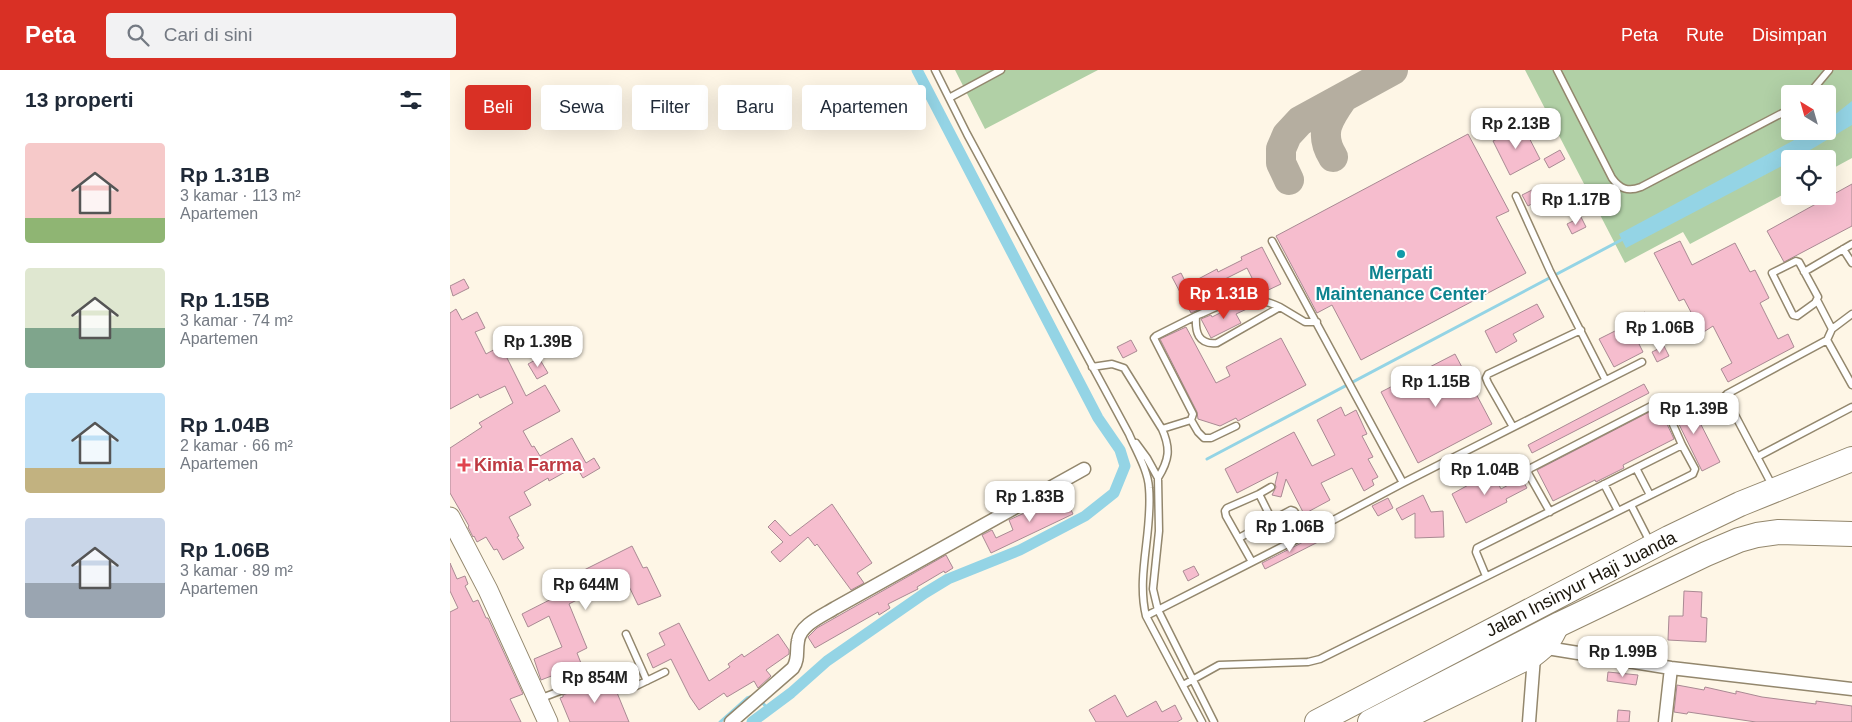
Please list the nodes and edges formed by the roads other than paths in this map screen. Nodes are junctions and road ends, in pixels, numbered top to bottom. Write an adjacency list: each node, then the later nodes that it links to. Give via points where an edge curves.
1 (935, 70): 6 (lane)
2 (1001, 70): 6 (lane)
3 (1557, 70): 7 (lane, via 1612,178 1624,189 1641,187)
4 (1829, 70): 5 (lane)
5 (1816, 85)
6 (949, 98): 23 (lane)
7 (1781, 114)
8 (1516, 196): 20 (lane)
9 (1272, 241): 18 (lane)
10 (1852, 244): 11 (lane)
11 (1843, 249): 12 (lane); 13 (lane)
12 (1852, 263)
13 (1804, 272): 14 (lane); 14 (lane, via 1798,261 1772,273 1793,315 1797,316)
14 (1817, 300): 19 (lane)
15 (1280, 307): 17 (lane, via 1265,300 1242,297); 17 (lane, via 1217,343 1208,344 1202,340 1196,327); 18 (lane, via 1305,322)
16 (1852, 314): 19 (lane)
17 (1196, 316): 27 (lane, via 1154,338 1193,414)
18 (1317, 322): 38 (lane)
19 (1832, 329): 21 (lane)
20 (1581, 330): 24 (lane); 29 (lane, via 1488,374 1486,378)
21 (1827, 340): 25 (lane); 33 (lane, via 1727,394 1726,400)
22 (1642, 362): 24 (lane)
23 (1092, 367): 30 (lane, via 1112,364 1124,368); 31 (lane)
24 (1605, 379): 29 (lane)
25 (1852, 386)
26 (1852, 407): 33 (lane)
27 (1191, 420): 28 (lane, via 1204,438 1212,438); 30 (lane)
28 (1236, 426)
29 (1513, 427): 38 (lane)
30 (1162, 429): 37 (lane, via 1167,456)
31 (1129, 434): 37 (lane); 56 (lane, via 1149,487 1150,513 1143,588)
32 (1682, 445): 35 (lane); 43 (lane, via 1695,472); 46 (lane, via 1664,404 1659,402 1529,469 1528,473)
33 (1757, 457): 41 (lane)
34 (1852, 459): 41 (highway, Jalan Insinyur Haji Juanda)
35 (1636, 468): 39 (lane); 43 (lane)
36 (1084, 469): 71 (street, via 803,629 795,664)
37 (1158, 478): 55 (lane, via 1159,532 1153,589)
38 (1403, 482): 49 (lane)
39 (1604, 484): 45 (lane); 46 (lane)
40 (1271, 487): 42 (lane)
41 (1775, 490): 52 (highway, Jalan Insinyur Haji Juanda)
42 (1259, 494): 48 (lane); 51 (lane, via 1227,508 1226,516)
43 (1650, 495): 44 (lane)
44 (1631, 505): 45 (lane); 52 (lane)
45 (1618, 511): 54 (lane)
46 (1550, 512): 54 (lane, via 1477,548)
47 (450, 517): 68 (main road)
48 (1272, 520): 49 (lane, via 1294,511); 51 (lane)
49 (1309, 533): 53 (lane)
50 (1852, 534): 57 (highway, Jalan Insinyur Haji Juanda, via 1787,532 1757,535 1706,554)
51 (1239, 538): 53 (lane)
52 (1653, 546): 58 (highway, Jalan Insinyur Haji Juanda)
53 (1252, 562): 55 (lane)
54 (1486, 576): 64 (lane, via 1320,660 1219,665)
55 (1158, 610): 56 (lane); 64 (lane)
56 (1146, 616): 66 (lane)
57 (1560, 624): 60 (main road, Jalan Insinyur Haji Juanda); 61 (highway, Jalan Insinyur Haji Juanda)
58 (1492, 630): 61 (highway); 74 (highway, Jalan Insinyur Haji Juanda)
59 (626, 634): 65 (lane)
60 (1541, 652): 62 (street); 69 (main road); 77 (street)
61 (1504, 653): 75 (highway, Jalan Insinyur Haji Juanda)
62 (1671, 668): 67 (street); 78 (street)
63 (666, 672): 65 (lane)
64 (1192, 679): 66 (lane); 73 (lane)
65 (647, 681): 68 (lane, via 632,688 616,674 607,673)
66 (1183, 685): 72 (lane)
67 (1852, 689)
68 (538, 699): 70 (main road)
69 (1424, 716): 76 (main road)
70 (548, 722)
71 (731, 722)
72 (1202, 722)
73 (1214, 722)
74 (1316, 722)
75 (1370, 722)
76 (1401, 722)
77 (1528, 722)
78 (1665, 722)

